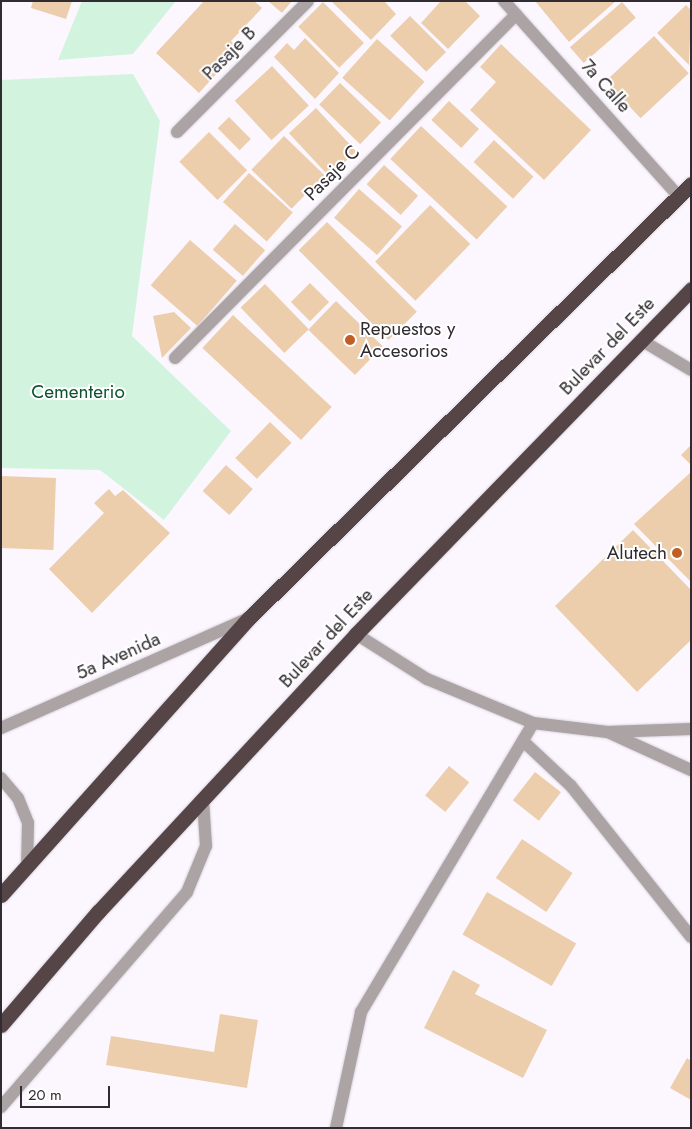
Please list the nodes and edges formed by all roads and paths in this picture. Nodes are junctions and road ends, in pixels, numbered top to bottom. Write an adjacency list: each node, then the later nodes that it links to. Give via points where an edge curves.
1 (308, 1): 4 (street, Pasaje B)
2 (504, 1): 3 (street, 7a Calle)
3 (516, 15): 6 (street, 7a Calle); 9 (street, Pasaje C)
4 (177, 132)
5 (691, 184): 6 (highway)
6 (679, 197): 11 (highway)
7 (691, 289): 8 (highway, Bulevar del Este)
8 (641, 340): 10 (street); 12 (highway, Bulevar del Este)
9 (175, 358)
10 (691, 370)
11 (249, 618): 14 (street, 5a Avenida); 21 (highway)
12 (356, 634): 13 (street, via 427,679); 20 (highway, Bulevar del Este)
13 (533, 722): 16 (street); 17 (street)
14 (1, 728)
15 (691, 729): 16 (street)
16 (607, 732): 18 (street)
17 (523, 741): 23 (street, via 571,786); 26 (street, via 361,1012)
18 (691, 770)
19 (1, 778): 21 (street, via 18,798 28,823)
20 (203, 800): 24 (highway, Bulevar del Este, via 98,912); 25 (street, via 206,846 188,892)
21 (27, 869): 22 (highway)
22 (1, 895)
23 (691, 937)
24 (1, 1025)
25 (1, 1107)
26 (336, 1128)

